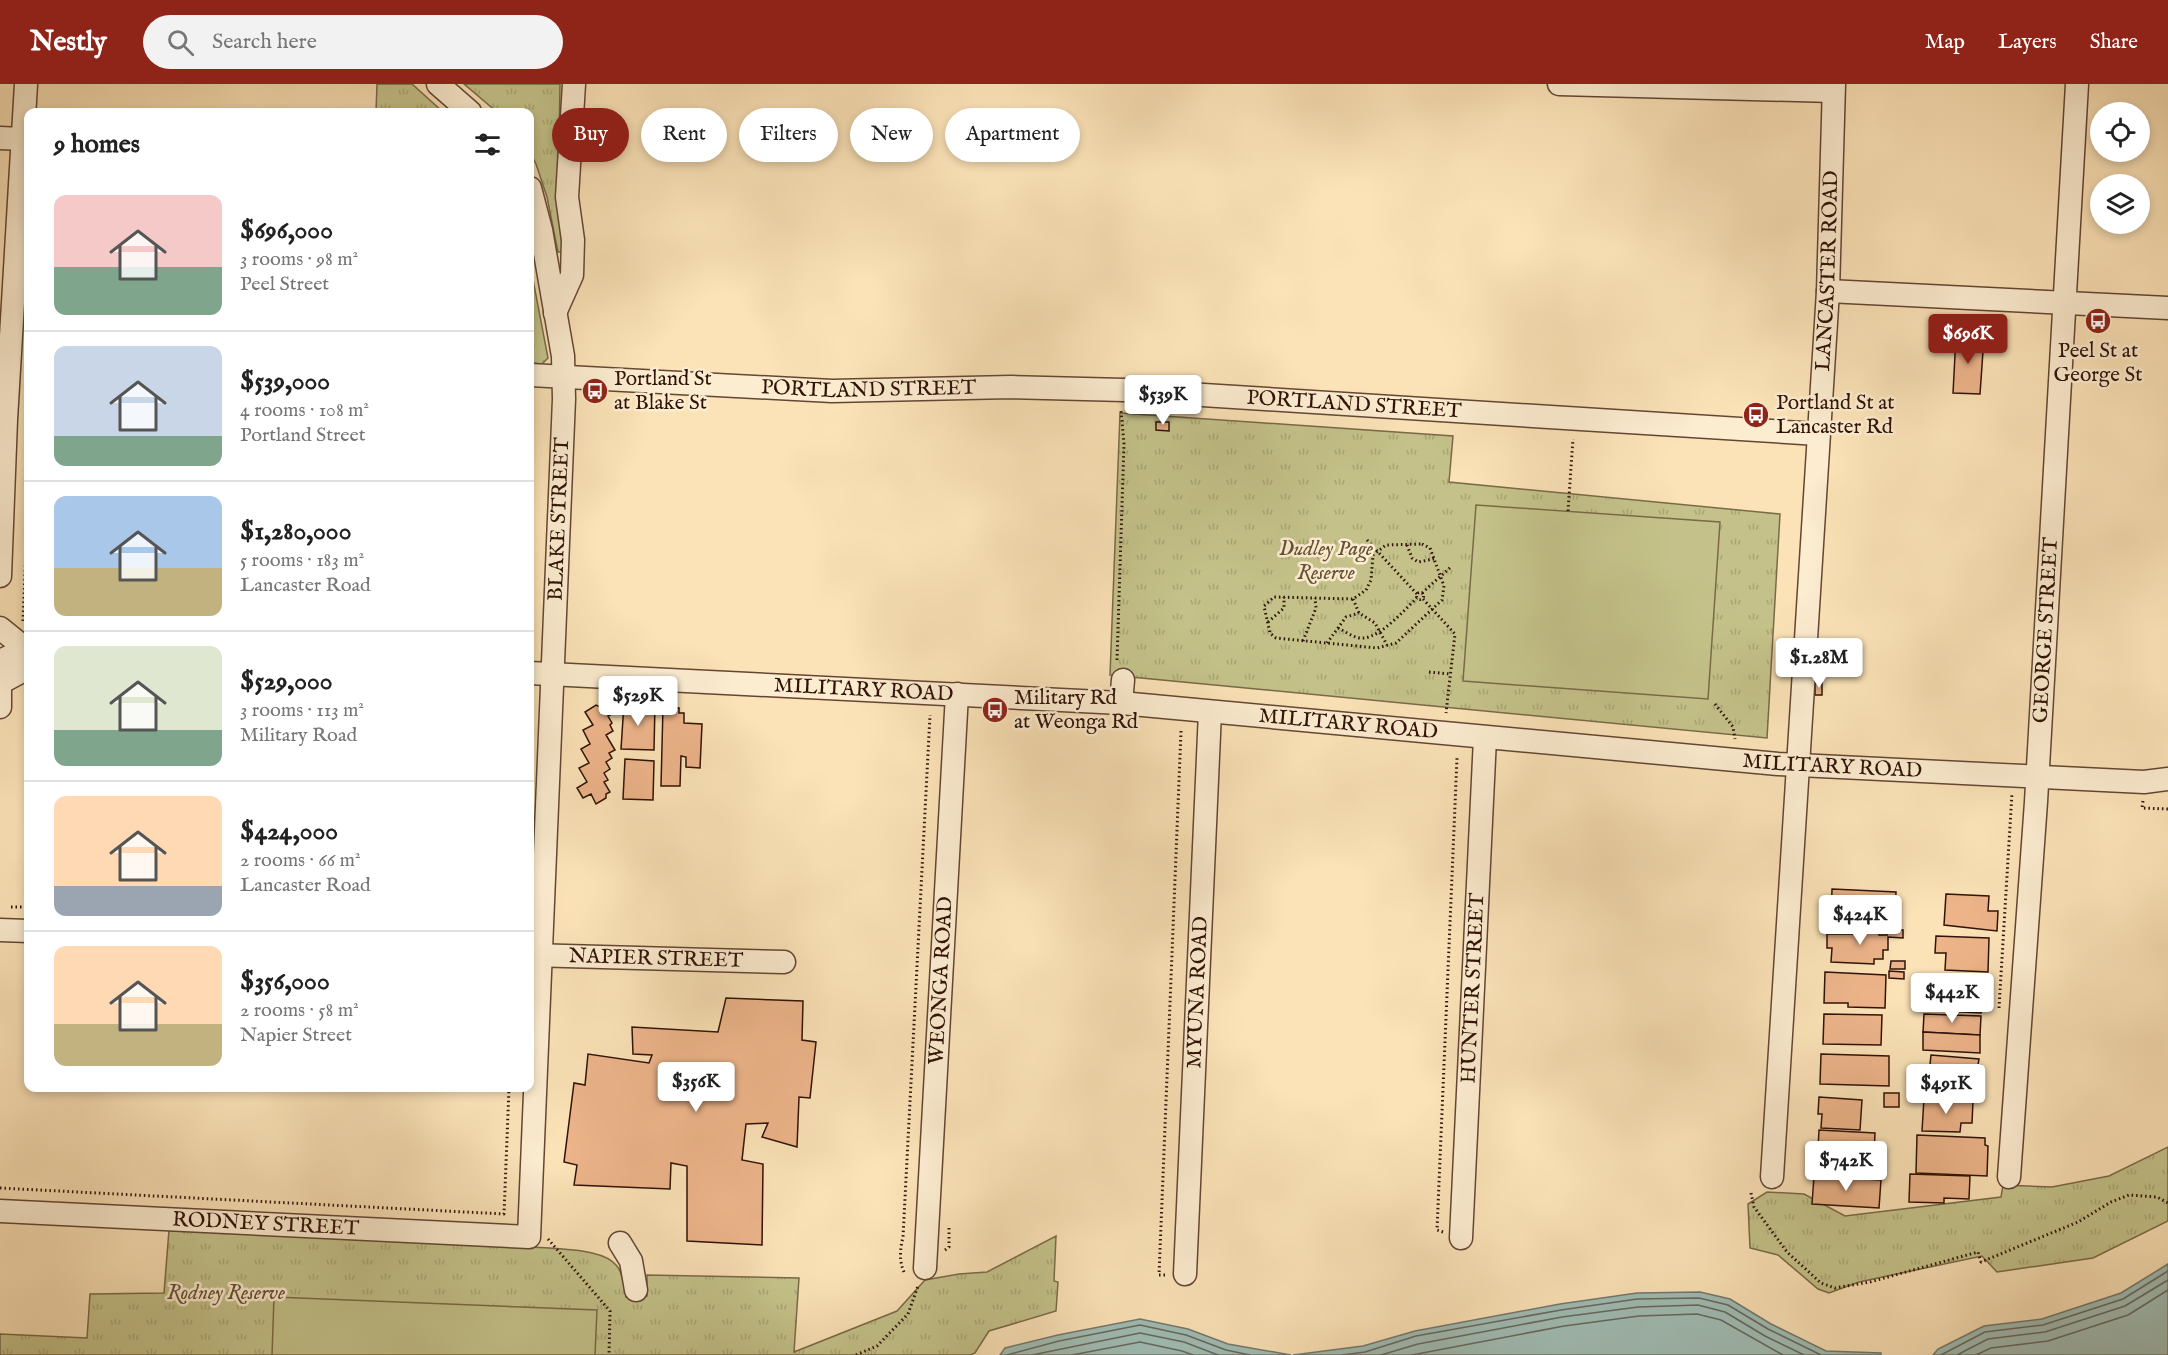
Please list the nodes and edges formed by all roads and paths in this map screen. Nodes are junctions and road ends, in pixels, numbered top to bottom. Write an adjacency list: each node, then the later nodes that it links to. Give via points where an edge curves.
1 (26, 84): 7 (street)
2 (438, 84): 8 (street)
3 (574, 84): 16 (street, via 567,188 573,266)
4 (1558, 84): 6 (street)
5 (2077, 84): 14 (street, GEORGE STREET)
6 (1834, 88): 13 (street, LANCASTER ROAD)
7 (25, 108)
8 (465, 108)
9 (24, 121): 11 (street)
10 (0, 138): 11 (street)
11 (23, 139): 17 (street)
12 (534, 203): 16 (street, BLAKE STREET)
13 (1828, 291): 14 (street); 23 (street, LANCASTER ROAD)
14 (2066, 304): 15 (street); 67 (street, GEORGE STREET)
15 (2168, 308)
16 (555, 313): 19 (street, BLAKE STREET)
17 (19, 349): 22 (street)
18 (534, 375): 19 (street, PORTLAND STREET)
19 (564, 377): 21 (street, PORTLAND STREET, via 832,391 1070,388); 51 (street, BLAKE STREET)
20 (1121, 416): 52 (path, via 1124,444)
21 (1575, 419): 23 (street, PORTLAND STREET); 24 (path)
22 (3, 420): 30 (street)
23 (1818, 434): 66 (street, LANCASTER ROAD)
24 (1568, 511)
25 (1366, 540): 27 (path)
26 (1407, 545): 27 (path, via 1386,545); 28 (path, via 1430,548); 28 (path, via 1418,562)
27 (1378, 552): 33 (path); 37 (path, via 1373,555 1366,590)
28 (1434, 559): 31 (path)
29 (1451, 567): 31 (path)
30 (0, 576)
31 (1441, 576): 32 (path); 39 (path, via 1442,600)
32 (1422, 593): 33 (path); 36 (path)
33 (1417, 596): 36 (path); 45 (path)
34 (1284, 597): 35 (path); 41 (path, via 1284,608); 41 (path, via 1275,597 1264,606)
35 (1315, 598): 37 (path); 46 (path, via 1316,608)
36 (1423, 598): 39 (path)
37 (1353, 599): 40 (path)
38 (24, 601): 42 (path)
39 (1432, 609): 48 (path, via 1396,643); 53 (path, via 1455,634)
40 (1359, 613): 43 (path, via 1346,617); 45 (path, via 1375,623)
41 (1268, 622): 46 (path, via 1270,633 1276,638)
42 (23, 626)
43 (1338, 628): 45 (path, via 1365,638); 47 (path)
44 (0, 630): 49 (street)
45 (1379, 632): 48 (path)
46 (1303, 641): 47 (path)
47 (1327, 643): 48 (path, via 1377,648)
48 (1387, 645)
49 (19, 656): 54 (street)
50 (1429, 672): 53 (path)
51 (540, 674): 55 (street, MILITARY ROAD); 73 (street, BLAKE STREET)
52 (1120, 674): 56 (street)
53 (1450, 674): 60 (path)
54 (0, 683): 58 (street)
55 (957, 694): 56 (street, MILITARY ROAD); 85 (street, WEONGA ROAD)
56 (1120, 703): 59 (street, MILITARY ROAD)
57 (1715, 704): 64 (path, via 1733,727)
58 (0, 707)
59 (1210, 712): 63 (street, MILITARY ROAD); 86 (street, MYUNA ROAD)
60 (1446, 713)
61 (930, 714): 85 (path, via 900,1250 904,1272)
62 (1181, 731): 86 (path, via 1159,1275)
63 (1485, 738): 66 (street, MILITARY ROAD); 83 (street, HUNTER STREET)
64 (1735, 739)
65 (1457, 758): 83 (path, via 1437,1230)
66 (1797, 765): 67 (street, MILITARY ROAD); 76 (street, LANCASTER ROAD)
67 (2037, 776): 68 (street, MILITARY ROAD, via 2144,782); 77 (street, GEORGE STREET)
68 (2168, 779)
69 (11, 907): 70 (path)
70 (24, 907)
71 (0, 930): 72 (street)
72 (24, 931)
73 (535, 956): 74 (street, NAPIER STREET); 82 (street, BLAKE STREET)
74 (784, 962)
75 (509, 1092): 78 (path, via 504,1214)
76 (1772, 1177)
77 (2009, 1177)
78 (0, 1188)
79 (1751, 1193): 80 (path, via 1754,1207 1787,1252 1821,1283 1835,1288 1978,1252 1981,1262 2078,1222 2128,1195 2157,1197)
80 (2168, 1203)
81 (0, 1211): 82 (street, RODNEY STREET)
82 (538, 1238): 88 (path, via 610,1311)
83 (1461, 1238)
84 (620, 1243): 87 (street, via 631,1261)
85 (925, 1268): 89 (path, via 908,1314 877,1346)
86 (1185, 1274)
87 (636, 1290)
88 (609, 1355)
89 (856, 1355)

